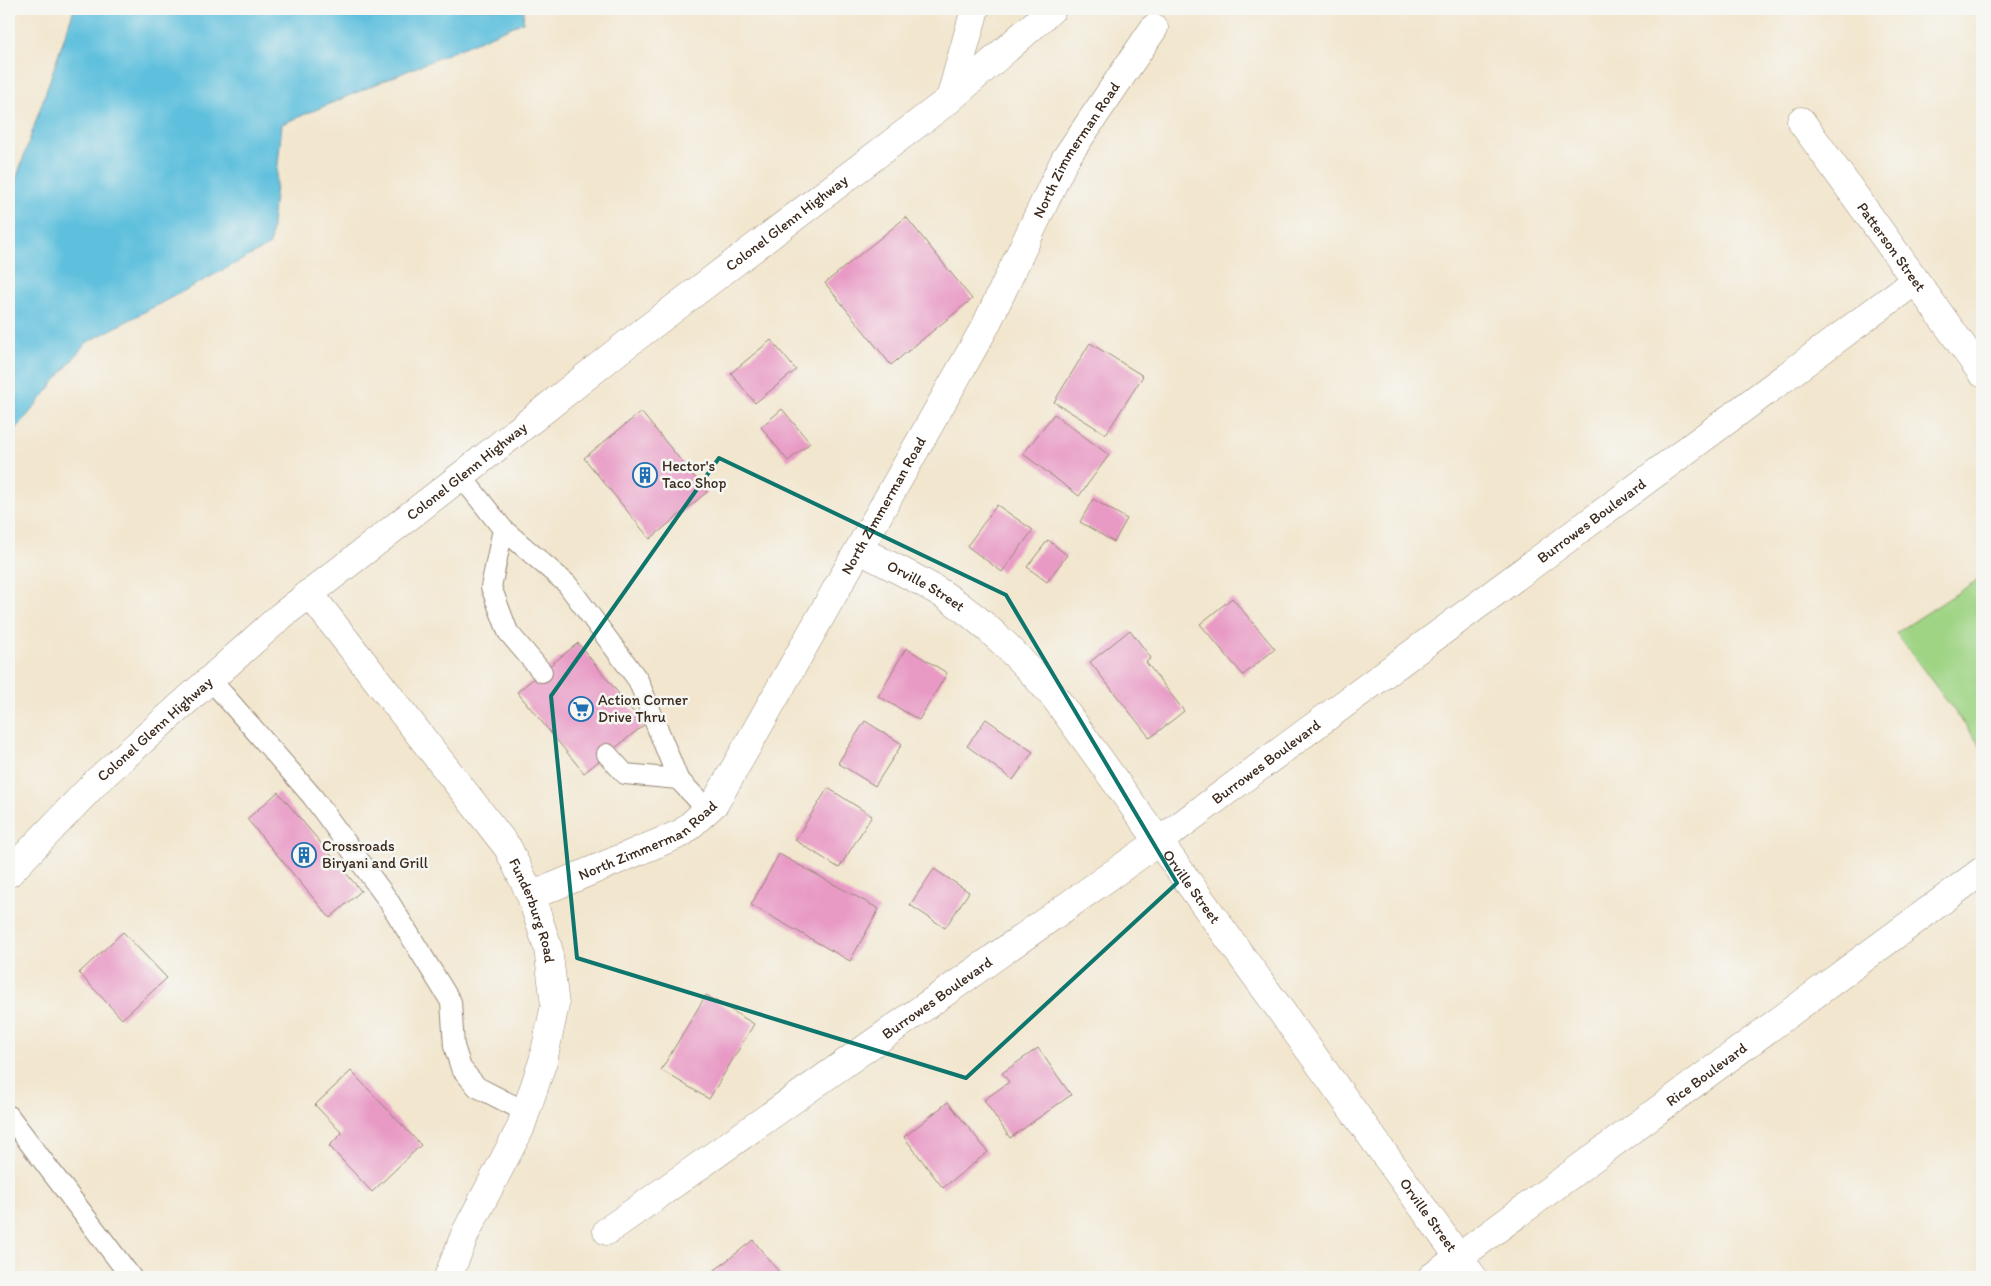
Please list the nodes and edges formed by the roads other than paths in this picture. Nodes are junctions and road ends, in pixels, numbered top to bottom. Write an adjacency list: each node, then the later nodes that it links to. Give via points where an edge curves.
1 (975, 9): 4 (street)
2 (1052, 9): 4 (street, Colonel Glenn Highway)
3 (1154, 28): 10 (street, North Zimmerman Road, via 1065,159 986,326)
4 (950, 99): 8 (street, Colonel Glenn Highway, via 618,351)
5 (1801, 121): 6 (street, Patterson Street)
6 (1915, 281): 7 (street, Patterson Street); 17 (street, Burrowes Boulevard)
7 (1982, 374)
8 (461, 476): 9 (lane); 11 (street, Colonel Glenn Highway)
9 (503, 529): 12 (lane, via 491,587 508,632); 15 (lane, via 567,584 638,680)
10 (860, 550): 16 (street, North Zimmerman Road, via 715,804); 17 (street, Orville Street, via 944,595 1010,647 1056,699)
11 (309, 592): 13 (street, Colonel Glenn Highway); 20 (street, Funderburg Road, via 508,848)
12 (542, 672)
13 (210, 679): 19 (street, Colonel Glenn Highway, via 98,780); 21 (lane, via 312,796 388,900 450,1002 454,1046 462,1068 477,1087)
14 (607, 754): 15 (lane, via 625,774)
15 (678, 778): 16 (lane)
16 (708, 810): 20 (street, North Zimmerman Road, via 682,833)
17 (1158, 842): 23 (street, Burrowes Boulevard); 24 (street, Orville Street)
18 (1982, 871): 24 (street, Rice Boulevard)
19 (9, 873)
20 (531, 896): 21 (street, Funderburg Road, via 548,948 554,1005 543,1061)
21 (526, 1112): 26 (street, Funderburg Road, via 466,1232)
22 (9, 1116): 25 (lane)
23 (607, 1231)
24 (1466, 1267): 27 (street, Rice Boulevard)
25 (131, 1277)
26 (448, 1277)
27 (1432, 1277)

